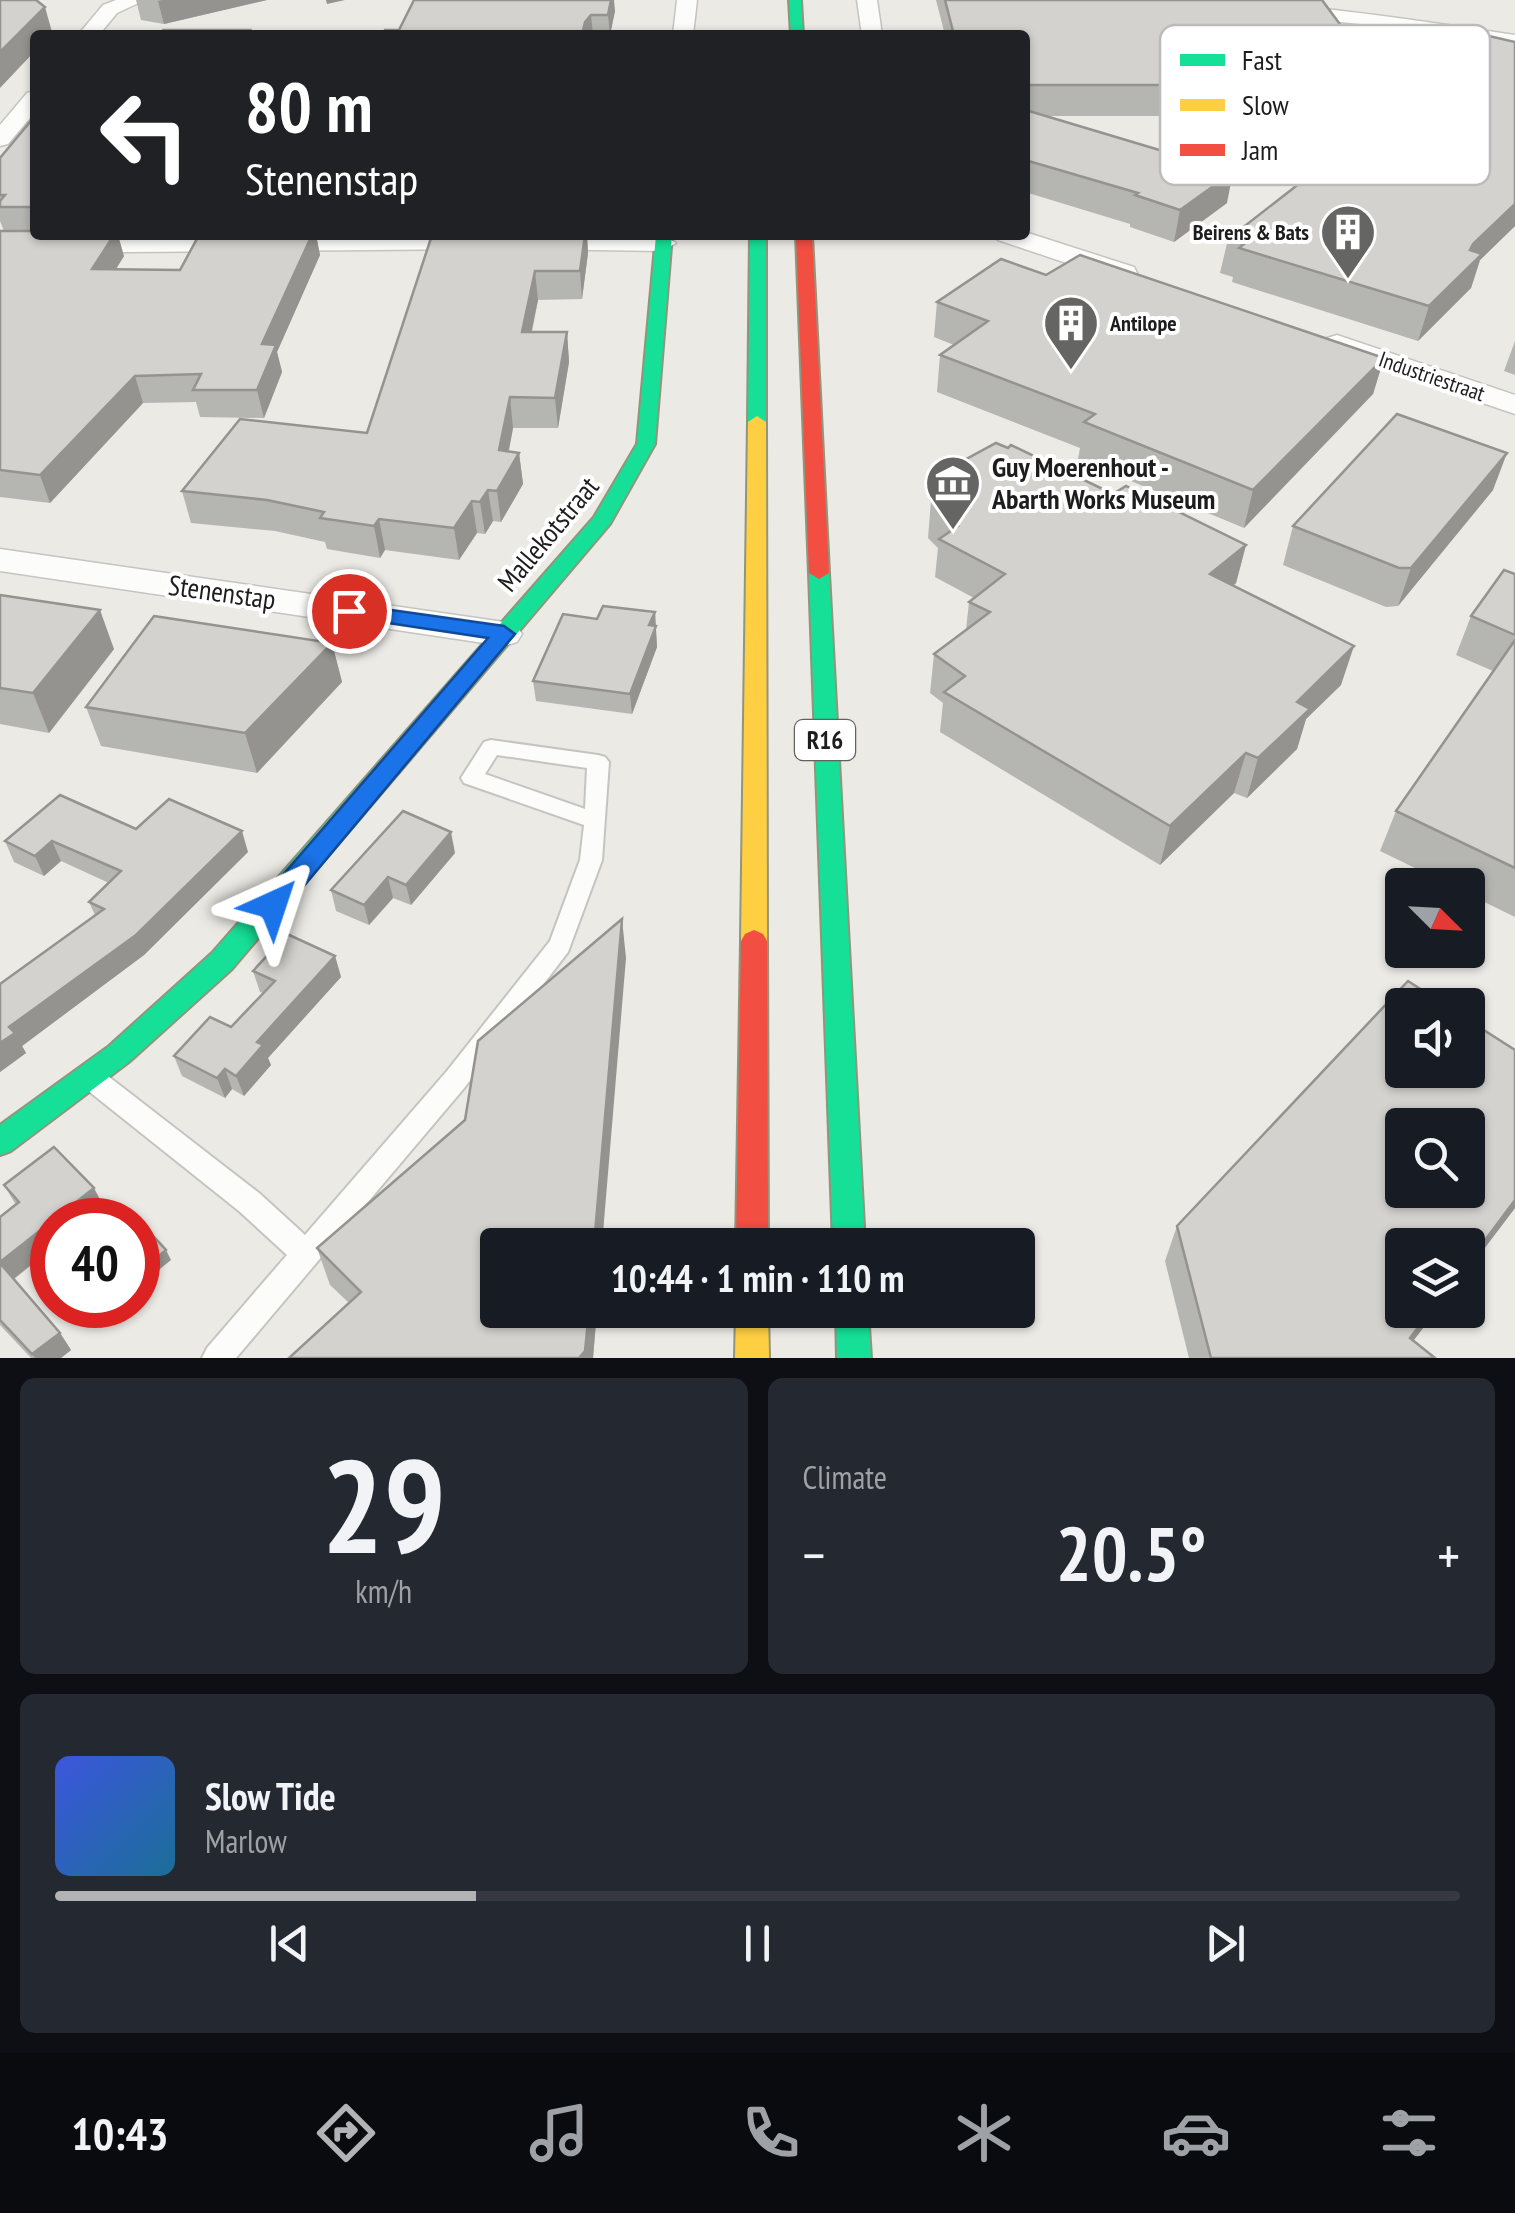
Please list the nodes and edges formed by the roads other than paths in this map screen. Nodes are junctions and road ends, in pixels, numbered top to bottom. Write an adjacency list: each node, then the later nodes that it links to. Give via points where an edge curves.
1 (134, 0): 7 (street, via 110,9)
2 (687, 0): 8 (street)
3 (795, 0): 9 (main road)
4 (867, 0): 10 (street)
5 (1182, 0): 6 (street)
6 (1407, 25)
7 (92, 30)
8 (683, 30)
9 (796, 30)
10 (871, 30)
11 (1490, 37): 12 (street)
12 (1515, 41)
13 (30, 104): 14 (street)
14 (0, 139)
15 (553, 240): 20 (street)
16 (664, 240): 25 (main road, Mallekotstraat, via 646,444 604,520)
17 (758, 240): 29 (main road, R16)
18 (804, 240): 30 (main road, R16)
19 (1022, 240): 21 (street)
20 (0, 245)
21 (1156, 284)
22 (1304, 333): 23 (street, Industriestraat)
23 (1515, 404)
24 (0, 560): 25 (street, Stenenstap)
25 (504, 634): 27 (main road, Mallekotstraat, via 222,961)
26 (595, 820): 26 (lane, via 490,784 472,778 491,747 598,762); 31 (lane, via 592,860 560,945)
27 (89, 1076): 28 (main road, Mallekotstraat); 31 (lane)
28 (0, 1142)
29 (752, 1228)
30 (848, 1228)
31 (306, 1254): 34 (lane)
32 (752, 1328): 35 (main road)
33 (853, 1328): 36 (main road)
34 (218, 1358)
35 (752, 1358)
36 (854, 1358)

